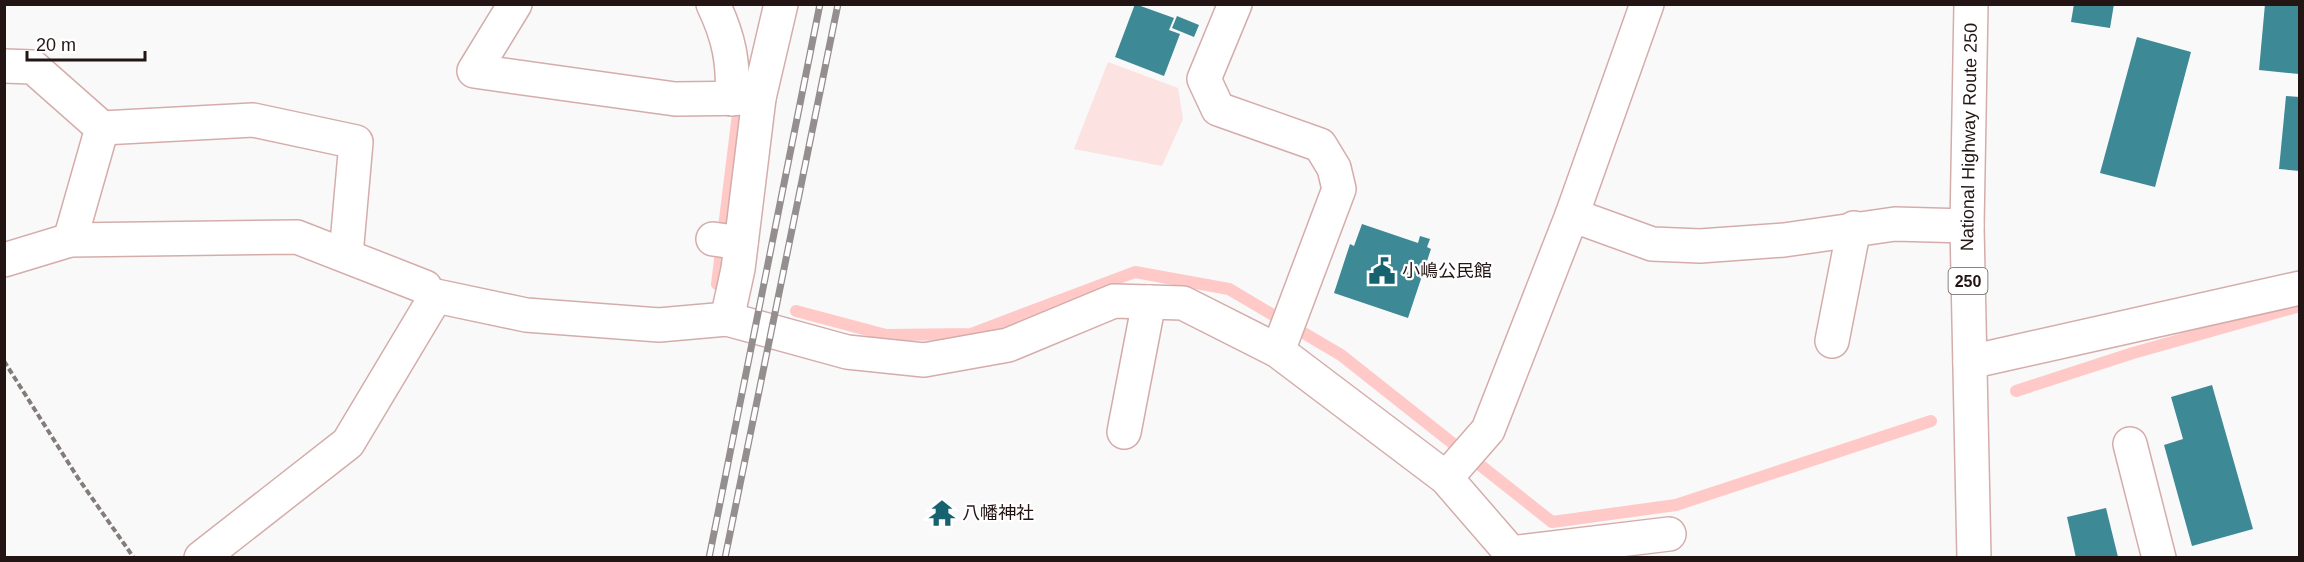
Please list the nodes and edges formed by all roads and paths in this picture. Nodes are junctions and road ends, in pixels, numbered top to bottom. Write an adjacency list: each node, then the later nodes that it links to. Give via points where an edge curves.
1 (515, 4): 8 (main road, via 474,70 675,99)
2 (713, 4): 8 (main road, via 722,23)
3 (781, 4): 8 (main road)
4 (1234, 4): 21 (main road, via 1204,79 1218,109 1320,145 1334,168 1339,189)
5 (1647, 4): 10 (main road)
6 (1971, 4): 11 (main road, National Highway Route 250 / 250)
7 (4, 66): 9 (main road, via 33,67)
8 (742, 99): 19 (main road)
9 (102, 128): 13 (main road); 14 (main road, via 254,120 356,142)
10 (1572, 215): 12 (main road, via 1652,244 1700,246 1784,240); 26 (main road, via 1488,430)
11 (1967, 226): 12 (main road, via 1896,224); 23 (main road, National Highway Route 250 / 250)
12 (1854, 228): 20 (main road)
13 (70, 240): 14 (main road, via 297,237); 15 (main road)
14 (346, 255): 16 (main road)
15 (4, 260)
16 (425, 287)
17 (2300, 288): 23 (main road)
18 (1149, 302): 19 (main road, via 1114,301 1008,345 924,360 847,352); 21 (main road, via 1183,303); 24 (main road)
19 (727, 319): 30 (main road, via 659,325 526,315 436,296 348,443)
20 (1832, 341)
21 (1279, 347): 26 (main road)
22 (4, 361): 29 (path)
23 (1970, 362): 31 (main road, National Highway Route 250 / 250)
24 (1124, 432)
25 (2130, 444): 32 (main road)
26 (1450, 474): 28 (main road)
27 (1670, 534): 28 (main road)
28 (1510, 556)
29 (134, 558)
30 (201, 558)
31 (1974, 558)
32 (2159, 558)

